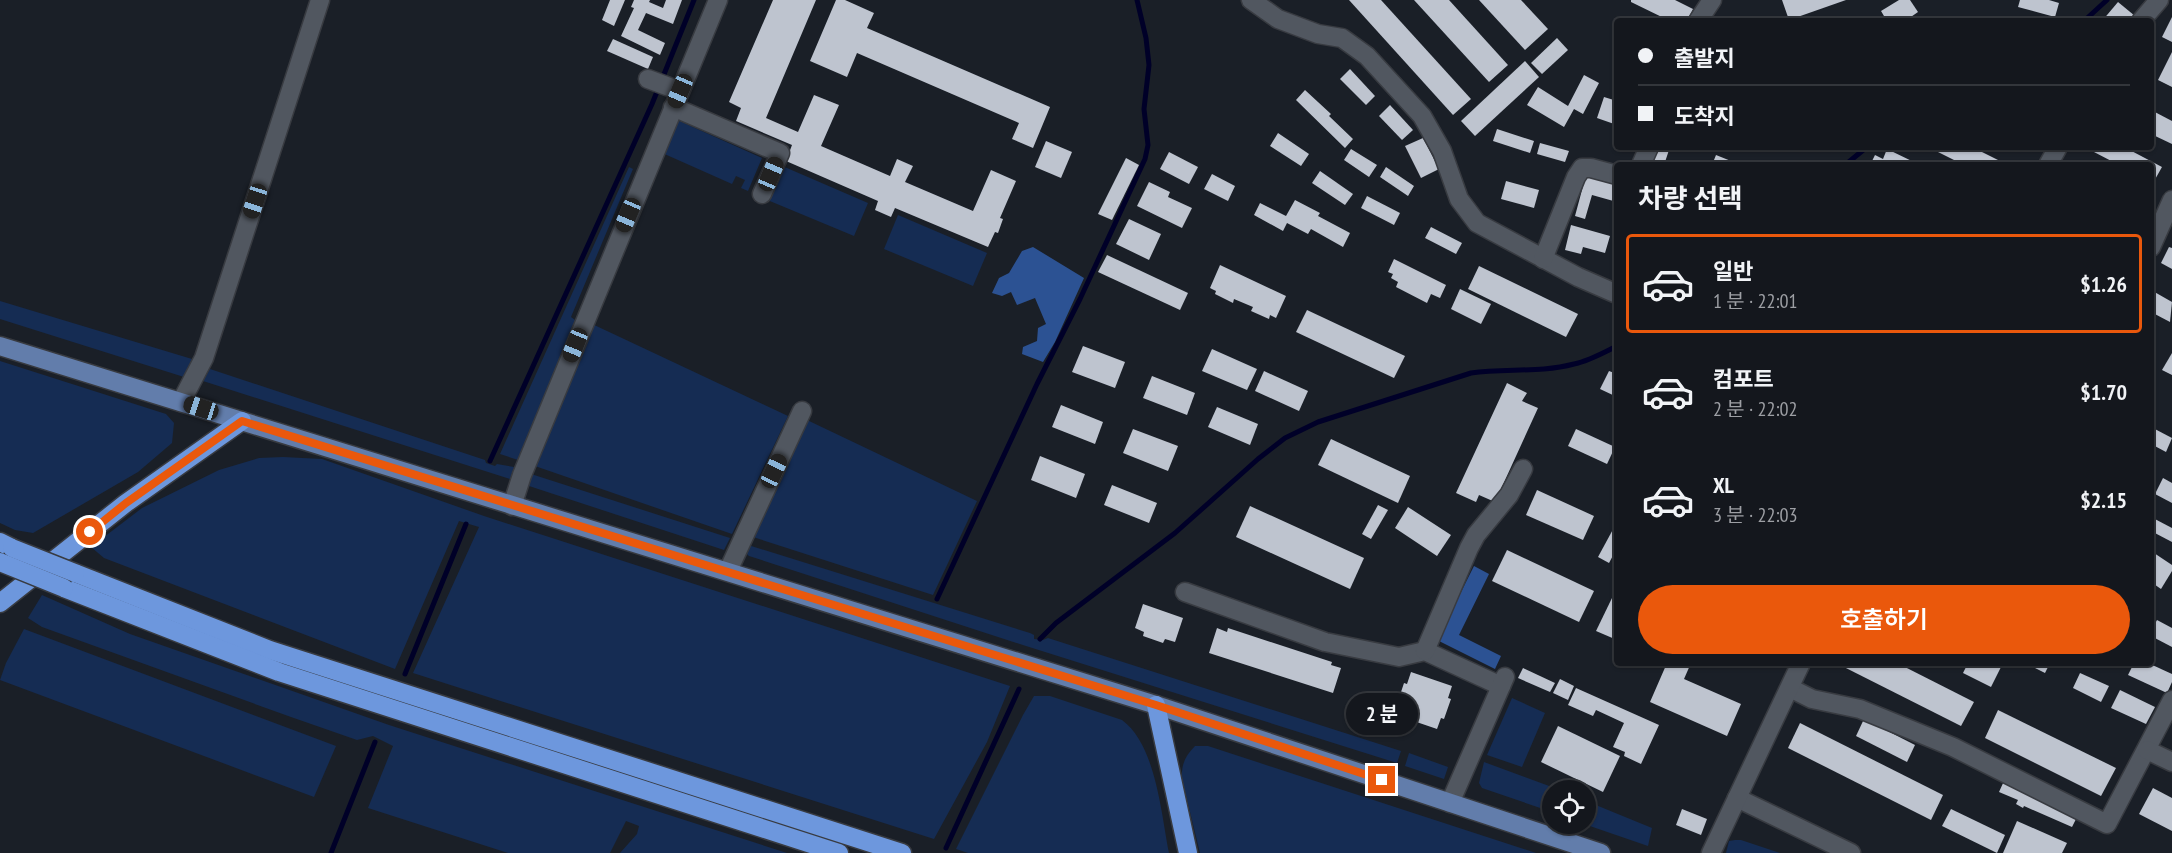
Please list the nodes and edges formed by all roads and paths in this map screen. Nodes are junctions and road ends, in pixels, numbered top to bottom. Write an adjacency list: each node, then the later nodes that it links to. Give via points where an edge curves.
1 (320, 0): 16 (street, via 204,358)
2 (718, 0): 8 (street)
3 (1251, 0): 13 (street, via 1278,19 1342,38 1367,56 1422,117 1442,151 1459,200 1477,223)
4 (1712, 0): 6 (street)
5 (2159, 0): 7 (street)
6 (1700, 18)
7 (2144, 18)
8 (664, 89): 10 (street, via 780,153); 20 (street)
9 (1614, 173): 13 (street, via 1581,168)
10 (762, 194)
11 (2165, 210): 12 (street)
12 (2154, 239)
13 (1543, 259): 14 (street)
14 (1614, 293)
15 (0, 346): 16 (main road)
16 (181, 402): 18 (main road)
17 (802, 411): 23 (street)
18 (242, 421): 20 (main road); 25 (highway, via 126,503)
19 (1523, 469): 26 (street, via 1509,495 1469,548)
20 (512, 506): 23 (main road)
21 (6, 545): 36 (highway, bridge, via 270,650)
22 (0, 562): 35 (highway, bridge, via 279,672)
23 (728, 571): 30 (main road)
24 (1185, 592): 26 (street, via 1325,642 1399,657)
25 (0, 603)
26 (1425, 651): 34 (street, via 1503,682)
27 (1800, 666): 28 (street)
28 (1790, 688): 31 (street, via 1812,699 1860,709 1953,747 2107,824); 33 (street)
29 (2172, 700): 31 (street)
30 (1156, 705): 34 (main road); 37 (highway)
31 (2147, 750): 32 (street)
32 (2172, 762)
33 (1737, 798): 39 (street); 40 (street)
34 (1450, 803): 38 (main road)
35 (839, 853)
36 (902, 853)
37 (1188, 853)
38 (1601, 853)
39 (1711, 853)
40 (1851, 853)

